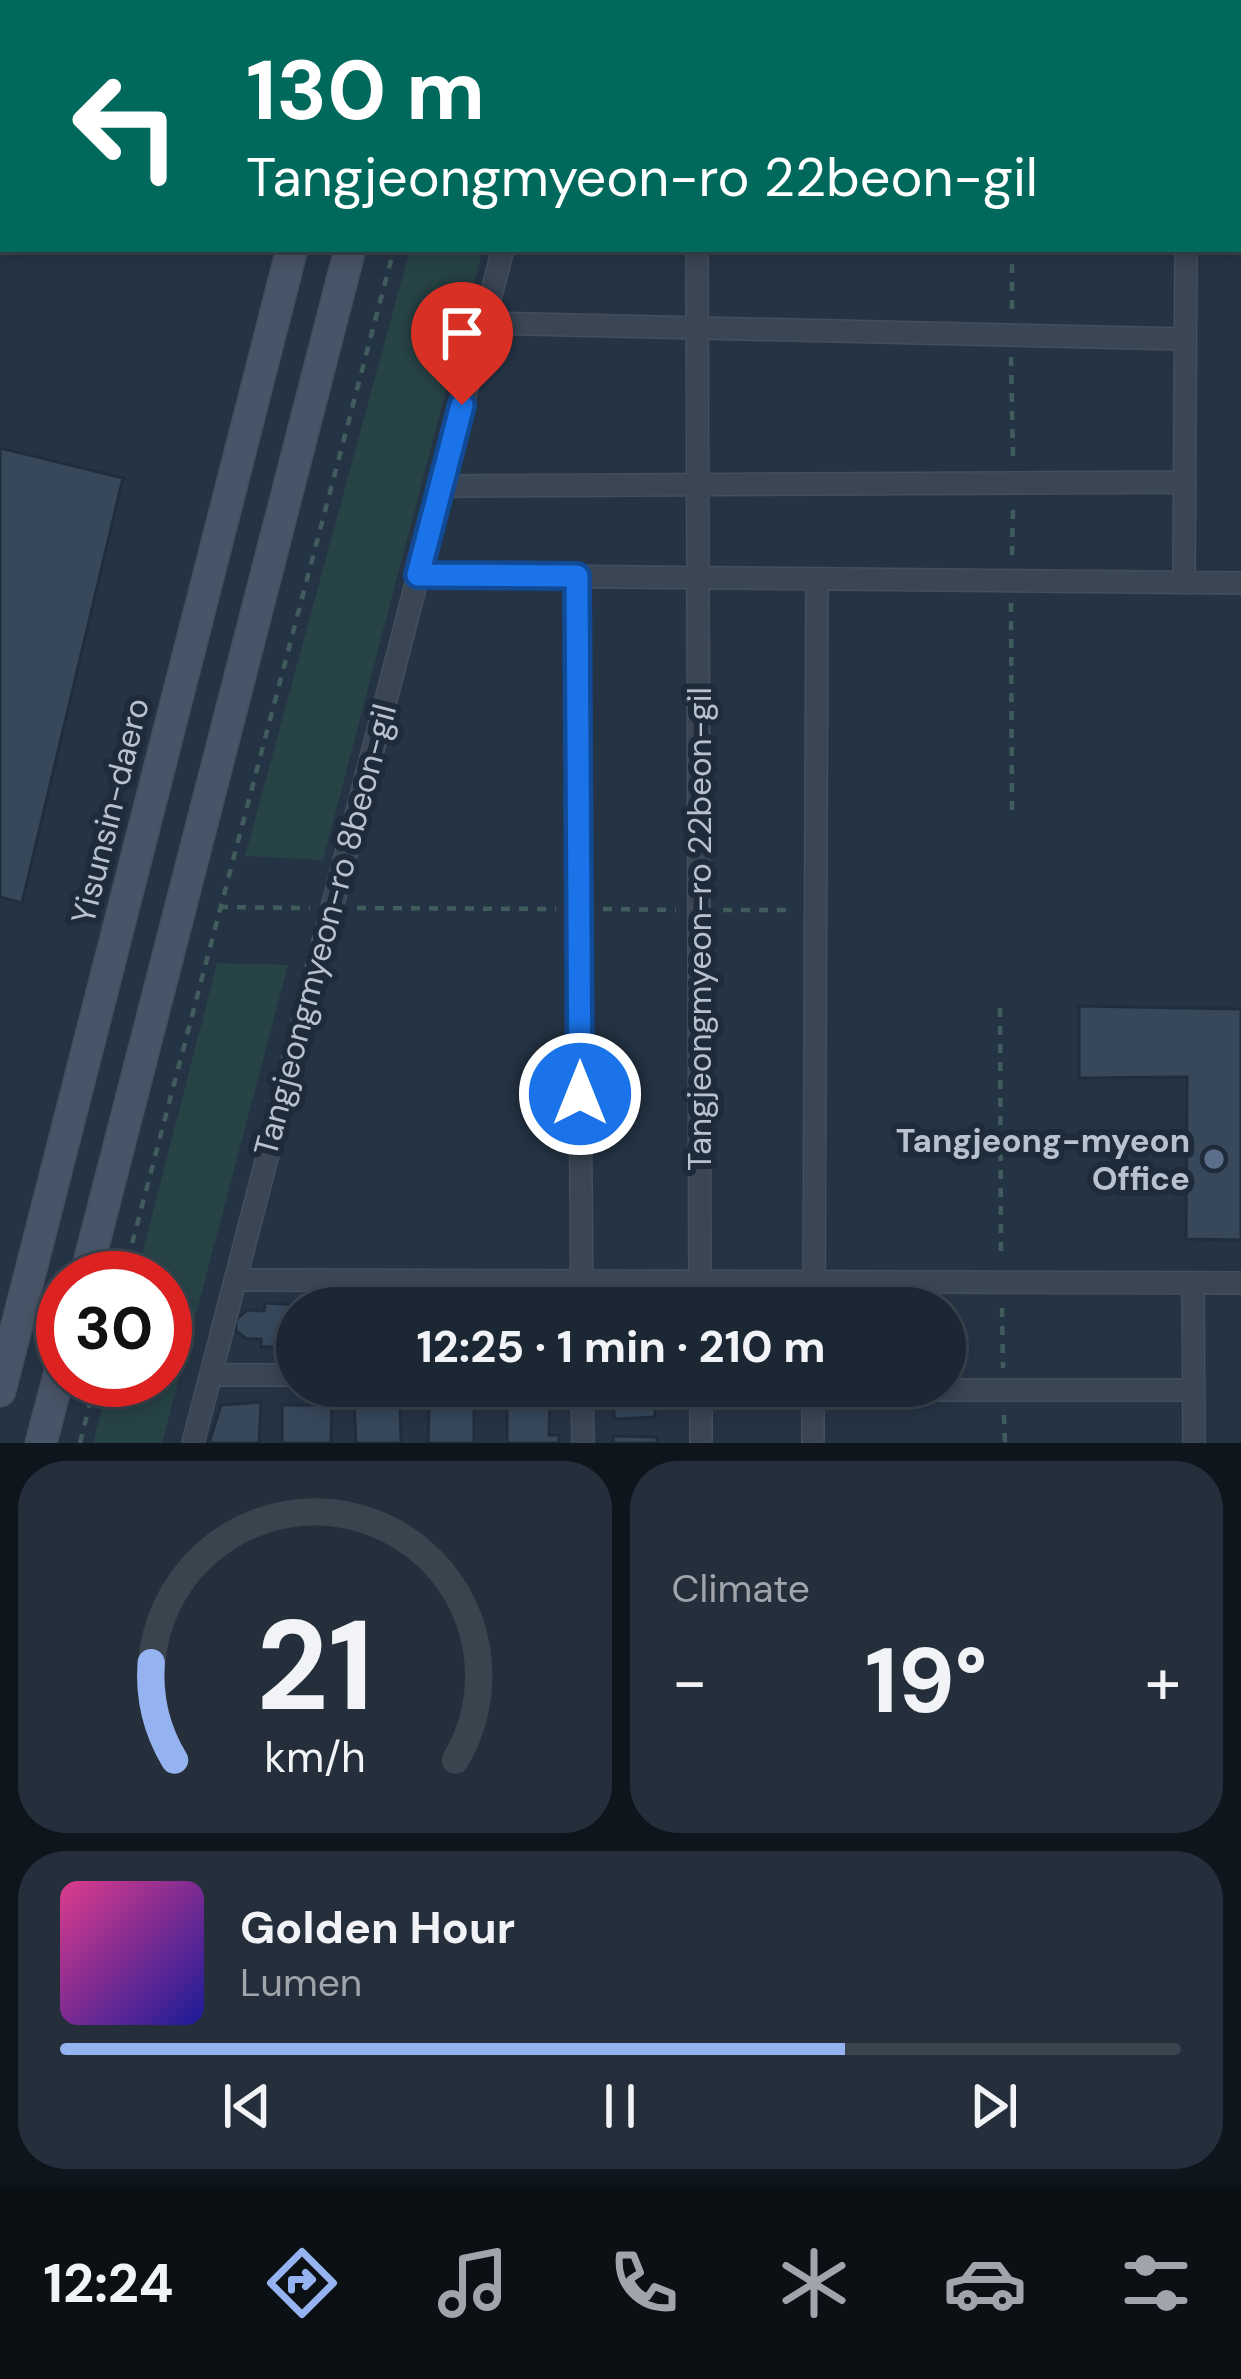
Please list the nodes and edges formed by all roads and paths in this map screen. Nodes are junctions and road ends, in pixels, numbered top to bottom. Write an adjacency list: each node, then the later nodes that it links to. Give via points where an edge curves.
1 (291, 252): 47 (main road, Yisunsin-daero)
2 (349, 252): 30 (main road)
3 (393, 252): 24 (path)
4 (502, 252): 8 (street, Tangjeongmyeon-ro 8beon-gil)
5 (698, 252): 9 (street, Tangjeongmyeon-ro 22beon-gil)
6 (1012, 252): 10 (path)
7 (1186, 252): 11 (street)
8 (484, 323): 9 (street); 15 (street, Tangjeongmyeon-ro 8beon-gil)
9 (698, 328): 10 (street); 14 (street, Tangjeongmyeon-ro 22beon-gil)
10 (1011, 335): 11 (street); 13 (path)
11 (1185, 339): 12 (street)
12 (1185, 482): 13 (street); 21 (street)
13 (1013, 483): 14 (street); 20 (path)
14 (698, 484): 15 (street); 18 (street, Tangjeongmyeon-ro 22beon-gil)
15 (441, 486): 16 (street, Tangjeongmyeon-ro 8beon-gil)
16 (418, 575): 17 (street); 25 (street, Tangjeongmyeon-ro 8beon-gil)
17 (577, 576): 18 (street); 26 (street)
18 (698, 578): 19 (street); 27 (street, Tangjeongmyeon-ro 22beon-gil)
19 (818, 579): 20 (street); 28 (street)
20 (1011, 581): 21 (street); 23 (path)
21 (1184, 583): 22 (street)
22 (1241, 583)
23 (1012, 819)
24 (219, 908): 25 (path); 31 (path)
25 (330, 908): 26 (path); 33 (street, Tangjeongmyeon-ro 8beon-gil)
26 (579, 909): 27 (path); 32 (street)
27 (699, 910): 28 (path); 34 (street, Tangjeongmyeon-ro 22beon-gil)
28 (816, 910): 35 (street)
29 (1000, 1008): 36 (path)
30 (92, 1251)
31 (130, 1251)
32 (581, 1279): 33 (street); 34 (street); 39 (street)
33 (235, 1280): 42 (street, Tangjeongmyeon-ro 8beon-gil)
34 (700, 1280): 35 (street); 40 (street, Tangjeongmyeon-ro 22beon-gil)
35 (814, 1281): 36 (street); 41 (street)
36 (1001, 1282): 37 (street); 45 (path)
37 (1193, 1283): 38 (street); 46 (street)
38 (1241, 1283)
39 (581, 1287)
40 (700, 1287)
41 (814, 1287)
42 (211, 1375): 43 (street); 55 (street, Tangjeongmyeon-ro 8beon-gil)
43 (276, 1375)
44 (966, 1390): 45 (street)
45 (1004, 1390): 46 (street); 59 (path)
46 (1193, 1390): 60 (street)
47 (0, 1391)
48 (51, 1407): 53 (main road)
49 (89, 1407): 54 (path)
50 (582, 1407): 56 (street)
51 (700, 1407): 57 (street)
52 (813, 1407): 58 (street)
53 (41, 1443)
54 (80, 1443)
55 (193, 1443)
56 (583, 1443)
57 (701, 1443)
58 (813, 1443)
59 (1006, 1443)
60 (1194, 1443)

